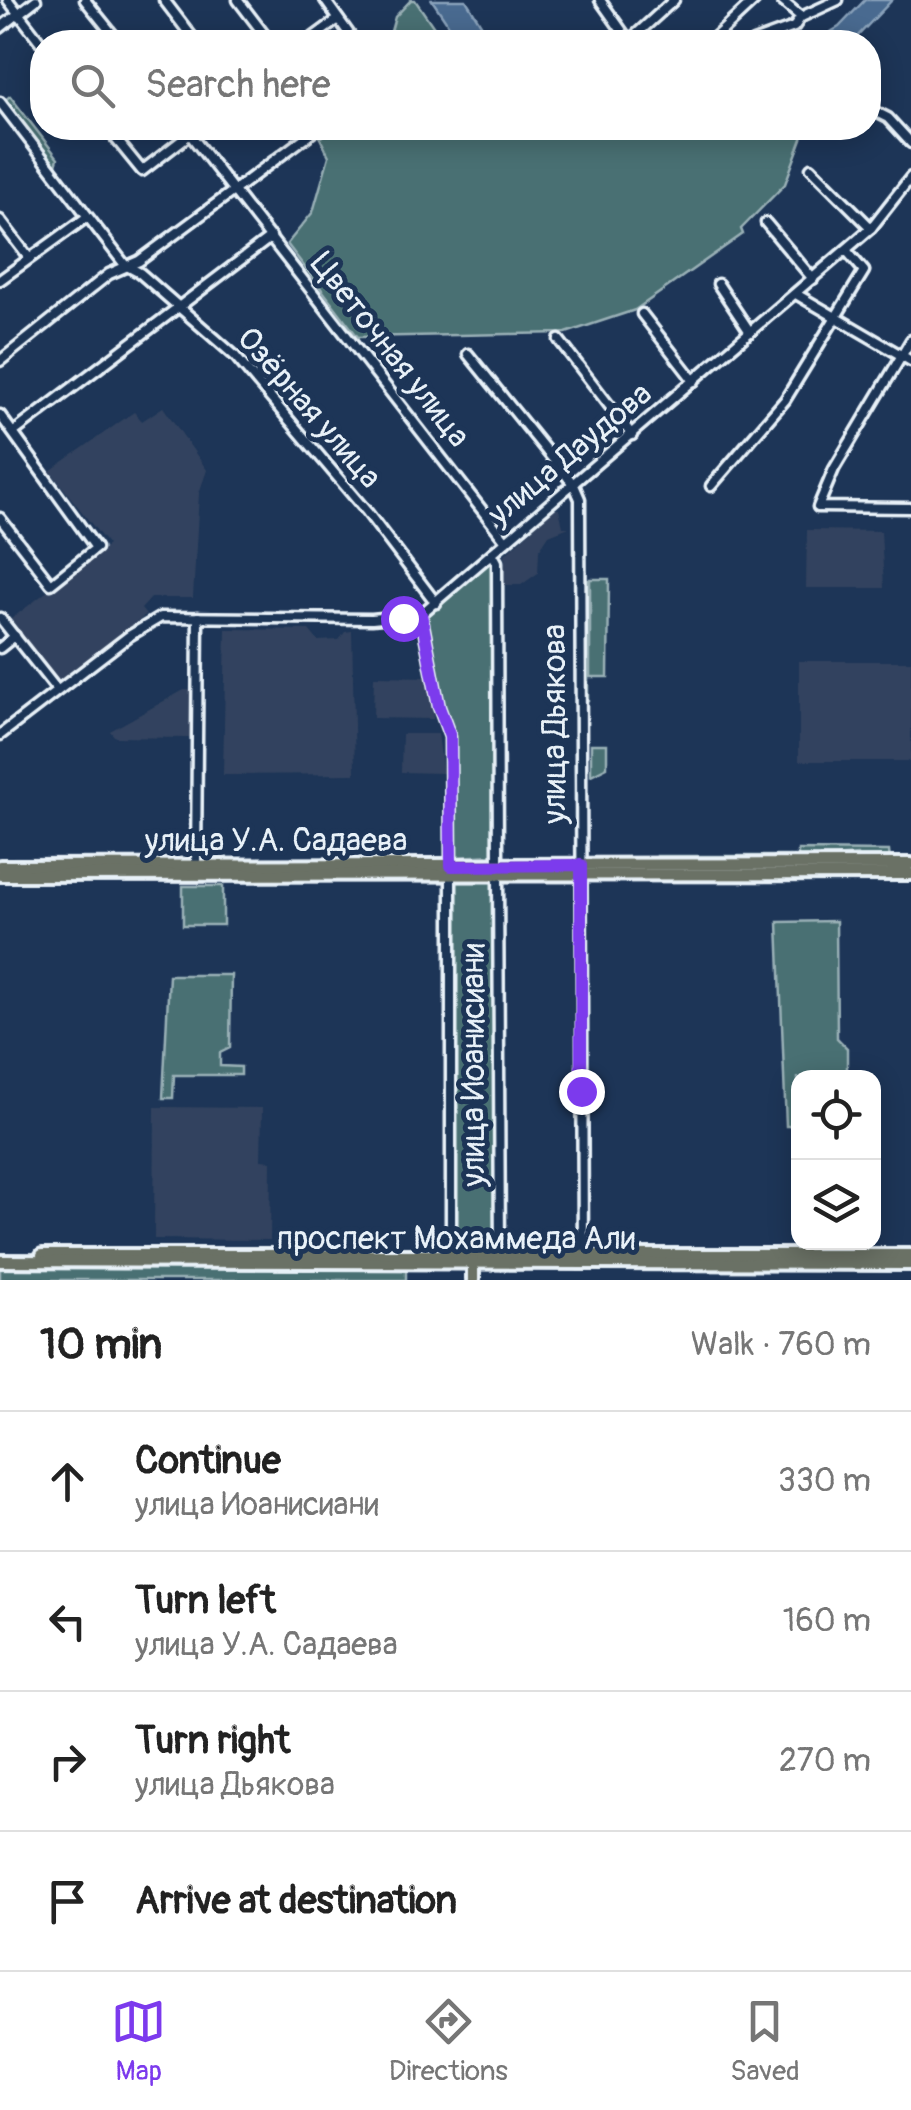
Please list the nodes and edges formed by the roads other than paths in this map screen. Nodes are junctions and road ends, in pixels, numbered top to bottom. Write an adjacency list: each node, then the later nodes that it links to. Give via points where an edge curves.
1 (8, 0): 12 (street)
2 (36, 0): 12 (street)
3 (85, 0): 17 (street)
4 (164, 0): 18 (street)
5 (238, 0): 19 (street)
6 (324, 0): 14 (street)
7 (600, 0): 22 (street)
8 (674, 0): 23 (street)
9 (755, 0): 24 (street)
10 (781, 0): 13 (street)
11 (838, 0): 13 (street)
12 (18, 14): 15 (street); 16 (street)
13 (802, 17): 25 (street)
14 (338, 20): 20 (street); 21 (street)
15 (0, 28)
16 (31, 30)
17 (109, 30)
18 (187, 30)
19 (261, 30)
20 (324, 30)
21 (346, 30)
22 (621, 30)
23 (643, 30)
24 (723, 30)
25 (786, 30)
26 (0, 102): 36 (street, Озёрная улица)
27 (881, 114): 32 (street)
28 (117, 140): 29 (street, via 142,171)
29 (177, 140)
30 (194, 140): 35 (street, Цветочная улица)
31 (301, 140): 35 (street)
32 (911, 143)
33 (811, 168): 39 (street)
34 (911, 177): 39 (street, улица Даудова)
35 (234, 189): 40 (street, Цветочная улица); 43 (street)
36 (86, 216): 42 (street); 43 (street, Озёрная улица)
37 (0, 220): 42 (street)
38 (766, 223): 44 (street)
39 (871, 228): 41 (street, улица Даудова)
40 (271, 237): 48 (street); 66 (street, Цветочная улица)
41 (846, 250): 44 (street, улица Даудова); 50 (street, via 865,270)
42 (30, 258): 45 (street)
43 (125, 265): 48 (street, Озёрная улица); 56 (street)
44 (813, 279): 47 (street, улица Даудова)
45 (0, 280)
46 (718, 284): 51 (street)
47 (796, 294): 50 (street); 51 (street, улица Даудова)
48 (178, 306): 60 (street); 68 (street, Озёрная улица, via 235,356)
49 (642, 314): 58 (street)
50 (835, 318): 55 (street); 63 (street, via 786,400)
51 (750, 332): 58 (street, улица Даудова)
52 (559, 340): 61 (street)
53 (911, 340): 55 (street)
54 (468, 354): 62 (street)
55 (900, 356): 57 (street); 64 (street, via 818,507)
56 (0, 361)
57 (911, 361)
58 (694, 380): 61 (street, улица Даудова)
59 (0, 415): 60 (street)
60 (14, 432): 65 (street, via 97,543 51,584)
61 (632, 435): 62 (street, улица Даудова)
62 (574, 485): 66 (street, улица Даудова); 80 (street, улица Дьякова, via 580,499)
63 (711, 486)
64 (911, 508)
65 (0, 518)
66 (506, 541): 67 (street, улица Даудова)
67 (492, 553): 68 (street, улица Даудова); 79 (street, улица Иоанисиани)
68 (436, 604): 69 (street, улица Даудова)
69 (421, 614): 70 (street, улица Даудова); 81 (street, улица Иоанисиани, via 450,737)
70 (198, 617): 74 (street, улица Даудова, via 152,621); 78 (street)
71 (0, 618): 72 (street)
72 (14, 636): 73 (street); 74 (street)
73 (0, 648)
74 (58, 690): 75 (street, улица Даудова)
75 (0, 735)
76 (911, 864): 80 (main road, улица У.А. Садаева)
77 (0, 866): 78 (main road, улица У.А. Садаева)
78 (196, 870): 81 (main road, улица У.А. Садаева); 83 (main road, улица У.А. Садаева)
79 (498, 870): 80 (main road, улица У.А. Садаева); 81 (main road, улица У.А. Садаева); 85 (street, улица Иоанисиани)
80 (581, 870): 82 (main road, улица У.А. Садаева); 88 (street, улица Дьякова)
81 (451, 871): 84 (street, улица Иоанисиани)
82 (911, 874)
83 (0, 875)
84 (451, 1254): 87 (main road, проспект Мохаммеда Али); 89 (main road, проспект Мохаммеда Али)
85 (500, 1255): 88 (main road, проспект Мохаммеда Али); 89 (main road, проспект Мохаммеда Али)
86 (911, 1255): 88 (main road, проспект Мохаммеда Али)
87 (0, 1258): 89 (main road, проспект Мохаммеда Али)
88 (583, 1259): 89 (main road, проспект Мохаммеда Али); 90 (main road, проспект Мохаммеда Али)
89 (477, 1260): 91 (main road); 92 (main road)
90 (911, 1264)
91 (473, 1280)
92 (481, 1280)

